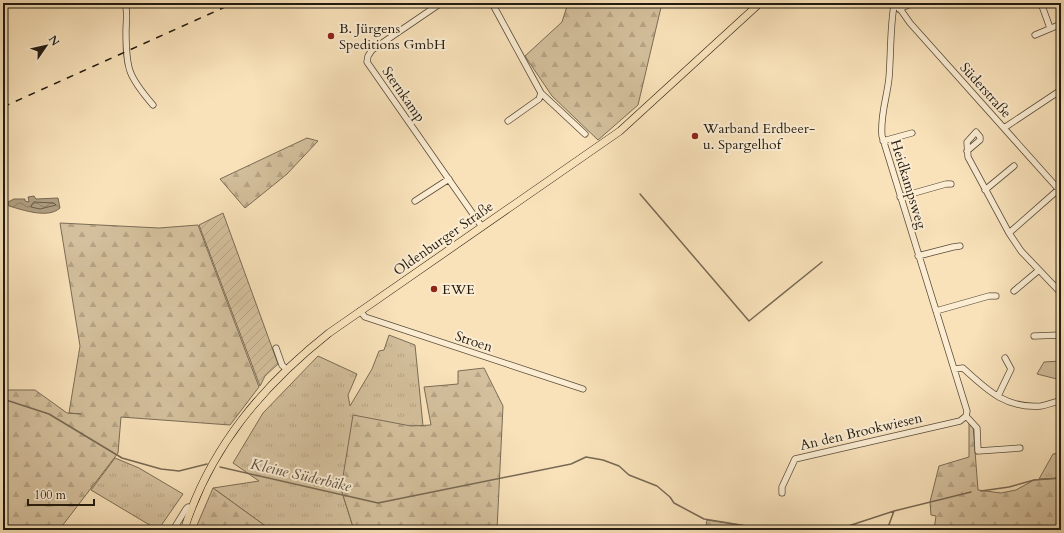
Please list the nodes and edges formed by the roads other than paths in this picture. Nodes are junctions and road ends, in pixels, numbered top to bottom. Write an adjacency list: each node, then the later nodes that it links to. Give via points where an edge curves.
1 (125, 3): 13 (street, via 127,66 133,81)
2 (441, 3): 21 (street, Sternkamp, via 372,50 368,62)
3 (492, 3): 12 (street)
4 (760, 3): 27 (main road, Oldenburger Straße, via 620,131)
5 (913, 3): 7 (street)
6 (1041, 3): 9 (street)
7 (897, 5): 15 (street, Süderstraße); 18 (street, Heidkampsweg, via 894,5 890,26 889,80 882,115)
8 (1061, 24): 9 (street)
9 (1050, 28): 10 (street)
10 (1035, 36)
11 (1061, 90): 15 (street)
12 (542, 93): 14 (street, via 539,99); 17 (street)
13 (153, 105)
14 (508, 121)
15 (1004, 128): 24 (street, Süderstraße)
16 (912, 133): 18 (street)
17 (585, 134)
18 (883, 141): 25 (street, Heidkampsweg)
19 (967, 151): 23 (street)
20 (1014, 166): 23 (street)
21 (449, 179): 26 (street); 27 (street, Sternkamp)
22 (951, 184): 25 (street)
23 (985, 190): 28 (street)
24 (1060, 190): 28 (street)
25 (900, 197): 30 (street, Heidkampsweg)
26 (415, 201)
27 (482, 227): 35 (main road, Oldenburger Straße)
28 (1009, 233): 31 (street)
29 (960, 246): 30 (street)
30 (918, 256): 36 (street, Heidkampsweg)
31 (1039, 270): 32 (street); 33 (street)
32 (1014, 291)
33 (1061, 293)
34 (996, 296): 36 (street)
35 (360, 311): 41 (main road, Oldenburger Straße); 43 (street, Stroen, via 365,317)
36 (936, 311): 42 (street, Heidkampsweg)
37 (1061, 335): 38 (street)
38 (1034, 336)
39 (276, 348): 41 (street)
40 (1005, 358): 44 (street, via 1011,370)
41 (286, 369): 49 (main road, Oldenburger Straße, via 253,405 230,436)
42 (954, 369): 44 (street, via 963,368); 46 (street, Heidkampsweg, via 967,411)
43 (583, 390)
44 (998, 396): 45 (street, via 1008,403 1022,405 1041,406)
45 (1061, 401)
46 (966, 416): 47 (street, via 977,428 978,451); 48 (street, An den Brookwiesen, via 960,421 795,459 782,487)
47 (1020, 448)
48 (782, 493)
49 (192, 508): 50 (street, via 186,509); 51 (main road, Oldenburger Straße)
50 (173, 530)
51 (184, 530)

